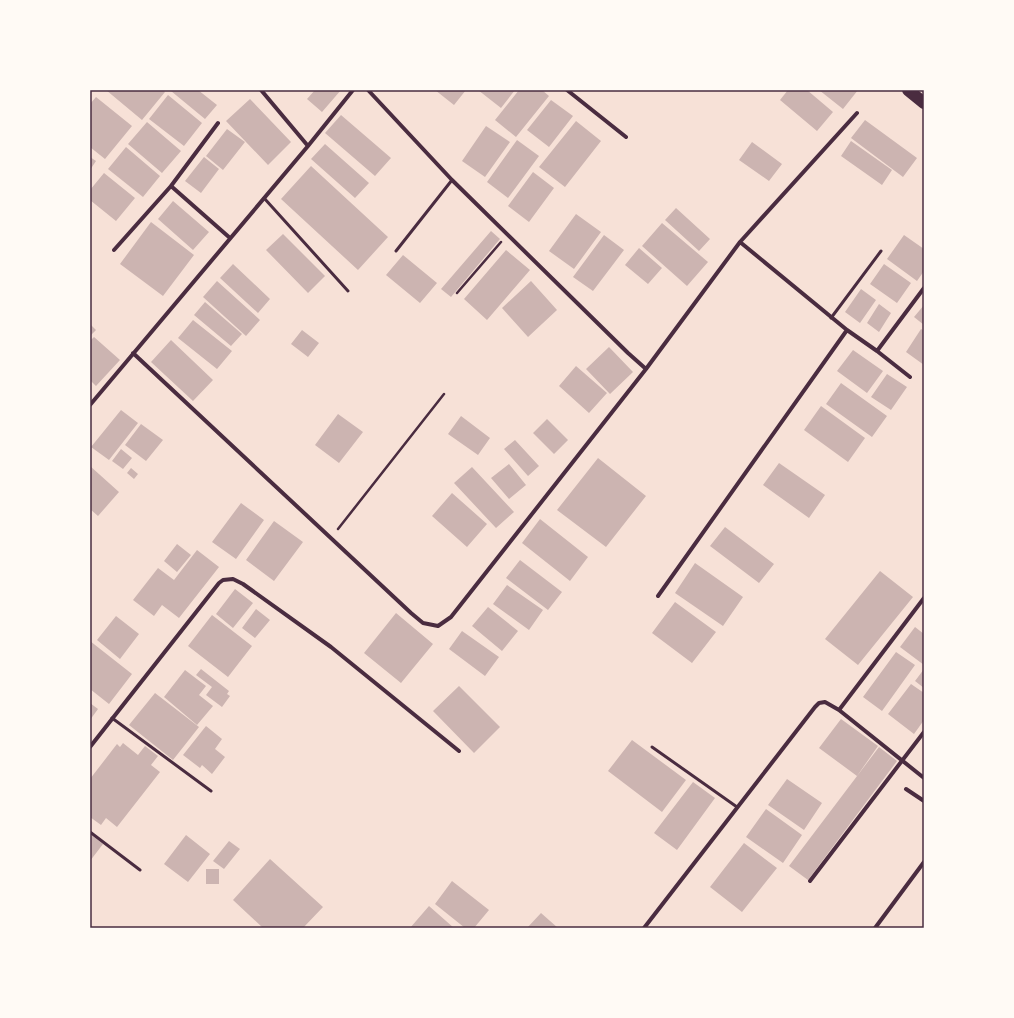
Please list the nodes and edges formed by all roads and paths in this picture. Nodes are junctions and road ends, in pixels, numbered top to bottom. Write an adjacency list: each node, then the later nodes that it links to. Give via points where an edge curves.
1 (261, 90): 10 (street)
2 (353, 90): 10 (street)
3 (368, 90): 11 (street)
4 (567, 90): 9 (street)
5 (908, 90): 6 (highway)
6 (924, 103)
7 (857, 113): 16 (street)
8 (218, 123): 12 (street)
9 (626, 137)
10 (308, 146): 13 (street)
11 (452, 180): 14 (street); 18 (lane)
12 (171, 186): 15 (street); 17 (street)
13 (264, 198): 15 (street); 21 (lane)
14 (508, 235): 22 (path); 27 (street)
15 (230, 238): 26 (street)
16 (740, 242): 23 (street); 27 (street)
17 (114, 250)
18 (396, 251)
19 (881, 251): 23 (lane)
20 (924, 288): 25 (street)
21 (348, 291)
22 (457, 293)
23 (831, 318): 24 (street)
24 (847, 330): 25 (street); 32 (street)
25 (877, 351): 28 (street)
26 (134, 353): 30 (street); 31 (street)
27 (646, 368): 31 (street, via 451,617 438,626 423,623)
28 (910, 377)
29 (444, 394): 31 (path)
30 (90, 405)
31 (331, 539)
32 (658, 596)
33 (924, 598): 34 (street)
34 (839, 710): 40 (street); 45 (street, via 825,702 819,703)
35 (112, 718): 37 (street); 39 (street, via 219,583 223,580 233,580 244,584 331,647); 43 (lane)
36 (924, 732): 40 (street)
37 (90, 747)
38 (652, 747): 45 (lane)
39 (459, 751)
40 (902, 761): 41 (street); 49 (street)
41 (924, 778)
42 (906, 789): 44 (street)
43 (211, 791)
44 (924, 801)
45 (737, 807): 50 (street)
46 (90, 832): 48 (lane)
47 (924, 862): 51 (street)
48 (140, 870)
49 (810, 881)
50 (644, 928)
51 (875, 928)

